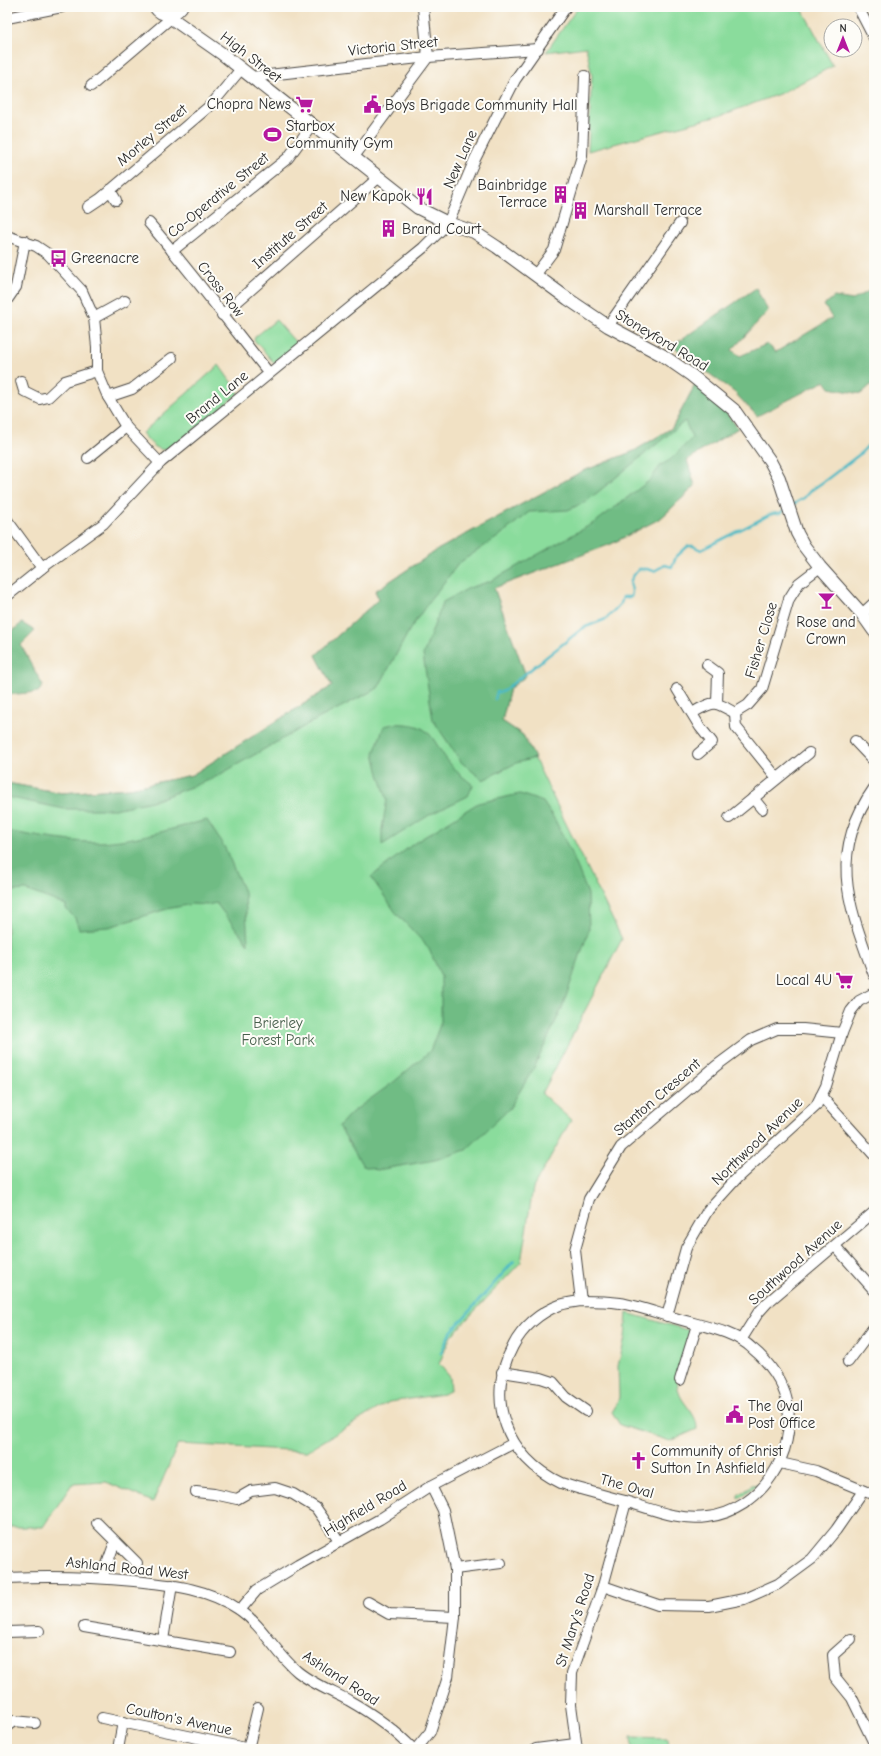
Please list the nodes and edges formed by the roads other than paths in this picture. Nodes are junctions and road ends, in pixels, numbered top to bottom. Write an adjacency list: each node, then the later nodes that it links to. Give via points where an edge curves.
1 (62, 7): 8 (street)
2 (181, 7): 7 (main road)
3 (423, 7): 11 (street)
4 (566, 7): 10 (street, New Lane)
5 (858, 7): 9 (street)
6 (154, 8): 7 (main road, High Street)
7 (171, 16): 12 (main road, High Street); 15 (street)
8 (7, 18)
9 (874, 38)
10 (538, 49): 11 (street, Victoria Street); 23 (street, New Lane, via 512,87 475,159)
11 (428, 57): 14 (street, Victoria Street); 17 (street)
12 (241, 69): 14 (main road, High Street); 19 (street, Morley Street, via 212,104)
13 (585, 76): 28 (street, via 582,156 554,250)
14 (251, 77): 16 (main road, High Street)
15 (91, 86)
16 (312, 125): 17 (main road, High Street); 27 (street, Co-Operative Street, via 288,158)
17 (354, 158): 18 (main road, High Street)
18 (378, 178): 23 (main road, High Street, via 418,208); 31 (street, Institute Street)
19 (110, 190): 20 (street); 21 (street, Morley Street)
20 (116, 200)
21 (92, 204)
22 (149, 223): 27 (street, Cross Row)
23 (448, 223): 28 (main road, Stoneyford Road, via 474,232); 36 (street, Brand Lane, via 423,248)
24 (680, 223): 33 (street)
25 (7, 236): 26 (street)
26 (25, 241): 29 (street, via 16,287); 32 (street, via 56,261 82,291)
27 (172, 251): 31 (street, Cross Row)
28 (536, 274): 33 (main road, Stoneyford Road)
29 (7, 300)
30 (125, 301): 32 (street)
31 (222, 315): 36 (street, Cross Row)
32 (94, 318): 35 (street)
33 (608, 326): 43 (main road, Stoneyford Road, via 679,367 734,410 770,460 804,546)
34 (172, 358): 38 (street, via 132,389)
35 (97, 371): 37 (street, via 65,382 48,397 40,399 24,391); 38 (street)
36 (269, 373): 41 (street, Brand Lane)
37 (21, 381)
38 (108, 397): 39 (street)
39 (126, 427): 40 (street); 41 (street)
40 (88, 458)
41 (160, 463): 44 (street, Brand Lane, via 103,524)
42 (7, 520): 44 (street)
43 (820, 567): 47 (main road, Stoneyford Road); 53 (street, Fisher Close, via 799,583 789,599 762,689 748,705)
44 (42, 568): 45 (street, Brand Lane)
45 (7, 596)
46 (874, 603): 47 (street)
47 (862, 614): 48 (main road, Stoneyford Road)
48 (874, 631)
49 (707, 665): 51 (street, via 718,673)
50 (677, 689): 52 (street)
51 (717, 704): 52 (street, via 710,703); 53 (street)
52 (692, 713): 56 (street, via 712,742)
53 (735, 713): 58 (street, via 736,727)
54 (855, 741): 57 (street)
55 (809, 753): 58 (street)
56 (698, 754)
57 (874, 762)
58 (777, 778): 60 (street)
59 (874, 788): 63 (street, via 860,811 851,835 846,880 853,914)
60 (753, 798): 61 (street); 62 (street)
61 (762, 809)
62 (729, 818)
63 (874, 975)
64 (874, 993): 65 (street, Northwood Avenue, via 859,1001 851,1011)
65 (842, 1033): 66 (street, Northwood Avenue, via 826,1086); 71 (street, Stanton Crescent, via 777,1029 751,1040 621,1146 589,1199 575,1250)
66 (820, 1096): 67 (street); 72 (street, Northwood Avenue, via 816,1106 738,1177 708,1210 686,1248)
67 (874, 1155)
68 (874, 1212): 69 (street, Southwood Avenue)
69 (835, 1246): 70 (street); 75 (street, Southwood Avenue, via 758,1312)
70 (874, 1290)
71 (581, 1301): 72 (street, The Oval, via 620,1303); 77 (street, The Oval, via 560,1305 535,1318 515,1342)
72 (666, 1316): 73 (street, The Oval)
73 (697, 1325): 75 (street, The Oval); 78 (street)
74 (874, 1328): 76 (street)
75 (741, 1340): 81 (street, The Oval, via 770,1366 786,1399 789,1424)
76 (848, 1362)
77 (502, 1372): 79 (street, via 553,1382 566,1397); 80 (street, The Oval, via 502,1413)
78 (680, 1380)
79 (586, 1411)
80 (514, 1443): 82 (street, Highfield Road); 86 (street, The Oval, via 534,1467 546,1476)
81 (780, 1463): 83 (street, via 816,1471); 86 (street, The Oval, via 767,1483 752,1498 735,1508 709,1517 680,1517)
82 (431, 1486): 88 (street, Highfield Road, via 380,1519); 92 (street, via 443,1510)
83 (863, 1490): 85 (street); 96 (street, via 836,1530 812,1559 778,1584 744,1599 710,1606 658,1605)
84 (196, 1492): 88 (street, via 237,1499 251,1490 275,1488 287,1492 316,1508)
85 (874, 1495)
86 (626, 1502): 96 (street, St Mary's Road)
87 (97, 1523): 89 (street)
88 (339, 1541): 98 (street, Highfield Road, via 258,1590)
89 (116, 1542): 90 (street); 94 (street)
90 (137, 1563)
91 (501, 1563): 92 (street)
92 (455, 1569): 99 (street)
93 (7, 1578): 94 (street, Ashland Road West)
94 (102, 1578): 95 (street, Ashland Road West)
95 (172, 1585): 98 (street, Ashland Road West, via 220,1598); 104 (street)
96 (603, 1586): 113 (street, St Mary's Road, via 572,1673 571,1705)
97 (368, 1602): 99 (street, via 389,1614)
98 (240, 1610): 117 (street, Ashland Road, via 254,1621 297,1672 350,1701 399,1734)
99 (455, 1617): 118 (street, via 448,1677 430,1732)
100 (84, 1627): 104 (street)
101 (39, 1631): 102 (street)
102 (7, 1632)
103 (850, 1639): 111 (street, via 833,1655 835,1677 852,1698)
104 (163, 1640): 105 (street)
105 (230, 1652)
106 (258, 1708): 116 (street)
107 (102, 1718): 108 (street, Coulton's Avenue)
108 (123, 1722): 112 (street, Coulton's Avenue); 115 (street)
109 (35, 1723): 110 (street, via 14,1720)
110 (7, 1726)
111 (874, 1742)
112 (206, 1745): 116 (street, Coulton's Avenue)
113 (576, 1746): 114 (street)
114 (553, 1748): 119 (street)
115 (118, 1749)
116 (249, 1749)
117 (413, 1749)
118 (416, 1749)
119 (536, 1749)

